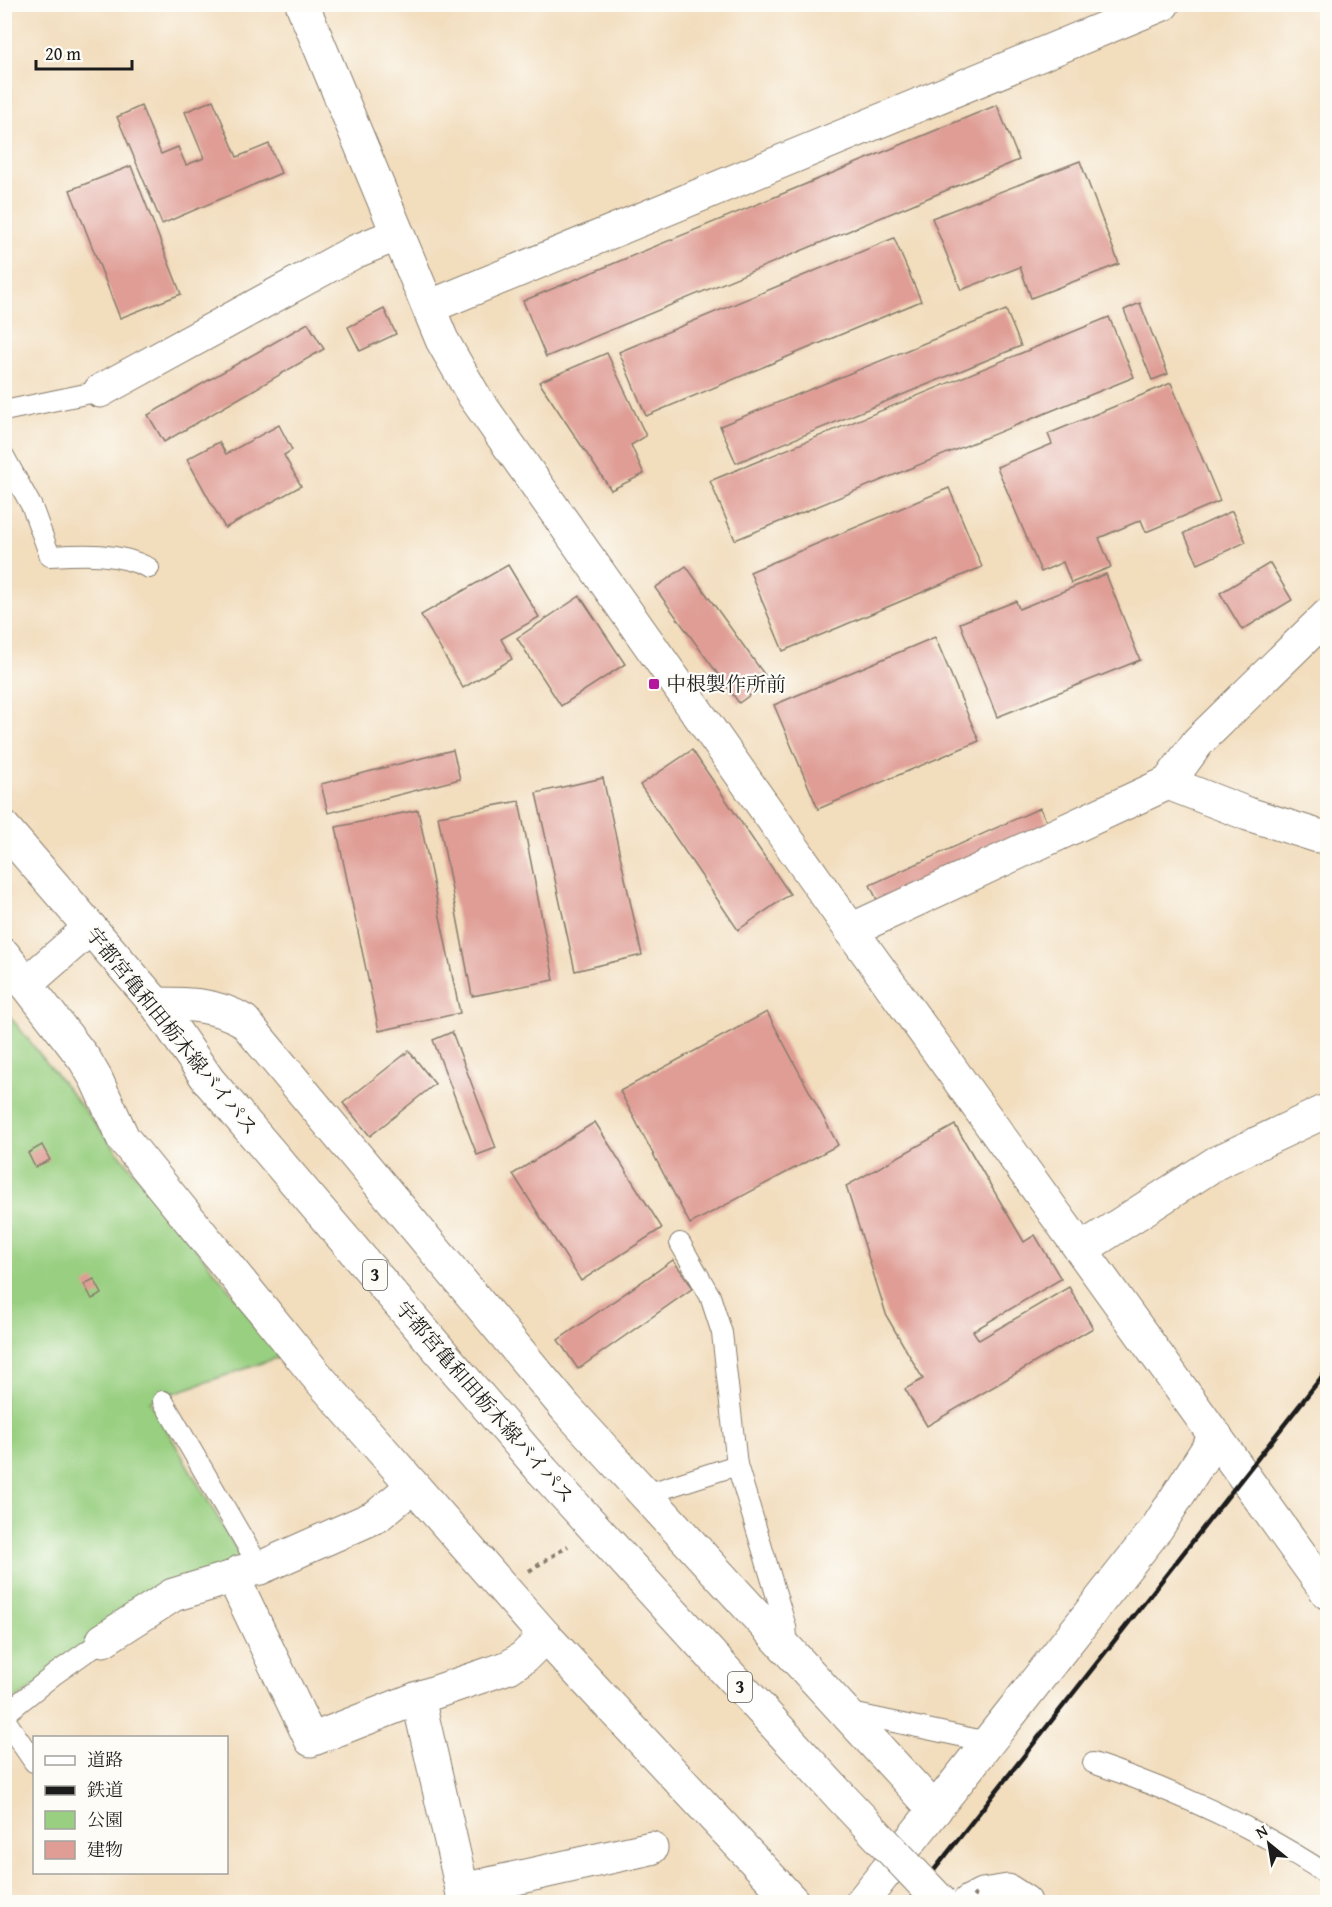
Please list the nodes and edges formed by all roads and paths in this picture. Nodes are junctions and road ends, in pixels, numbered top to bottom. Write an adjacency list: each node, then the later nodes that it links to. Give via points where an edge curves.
1 (302, 4): 3 (street)
2 (1163, 4): 4 (street)
3 (398, 234): 4 (street); 5 (street, via 354,252)
4 (429, 307): 14 (street, via 442,340 474,396)
5 (100, 391): 6 (lane)
6 (4, 411)
7 (4, 456): 8 (lane, via 32,507 50,556 96,554 134,560)
8 (149, 568)
9 (1328, 615): 10 (street, via 1198,742)
10 (1168, 783): 12 (street, via 1248,814); 14 (street)
11 (4, 828): 13 (street, 宇都宮亀和田栃木線バイパス / 3)
12 (1328, 836)
13 (90, 928): 16 (street); 17 (street, 宇都宮亀和田栃木線バイパス / 3)
14 (851, 930): 20 (street)
15 (4, 955): 16 (street)
16 (26, 984): 24 (street, via 85,1060 123,1138 316,1375)
17 (156, 1004): 25 (street, via 215,1008 244,1022 510,1342); 43 (street, 宇都宮亀和田栃木線バイパス / 3, bridge, via 208,1082 541,1469)
18 (1328, 1110): 20 (street, via 1216,1163)
19 (680, 1243): 23 (lane, via 710,1296 722,1333)
20 (1082, 1249): 22 (street)
21 (163, 1401): 26 (lane)
22 (1216, 1436): 27 (street); 34 (street, via 1157,1528)
23 (737, 1465): 25 (lane); 30 (lane, via 786,1627)
24 (413, 1486): 26 (street, via 377,1516); 28 (street)
25 (646, 1497): 30 (street)
26 (246, 1572): 29 (street, via 173,1595); 31 (street, via 311,1740)
27 (1328, 1593)
28 (545, 1636): 31 (street, via 509,1667); 41 (street)
29 (103, 1640): 33 (lane)
30 (789, 1653): 32 (street)
31 (418, 1698): 40 (street)
32 (846, 1711): 34 (lane); 37 (street)
33 (4, 1716): 35 (lane)
34 (988, 1742): 37 (street)
35 (33, 1760)
36 (1093, 1763): 39 (lane, via 1152,1783 1287,1848)
37 (935, 1810): 42 (street)
38 (651, 1848): 40 (street)
39 (1328, 1875)
40 (464, 1896)
41 (793, 1902)
42 (862, 1902)
43 (941, 1902)
44 (969, 1902): 45 (street, via 982,1895 1008,1891)
45 (1025, 1902)

